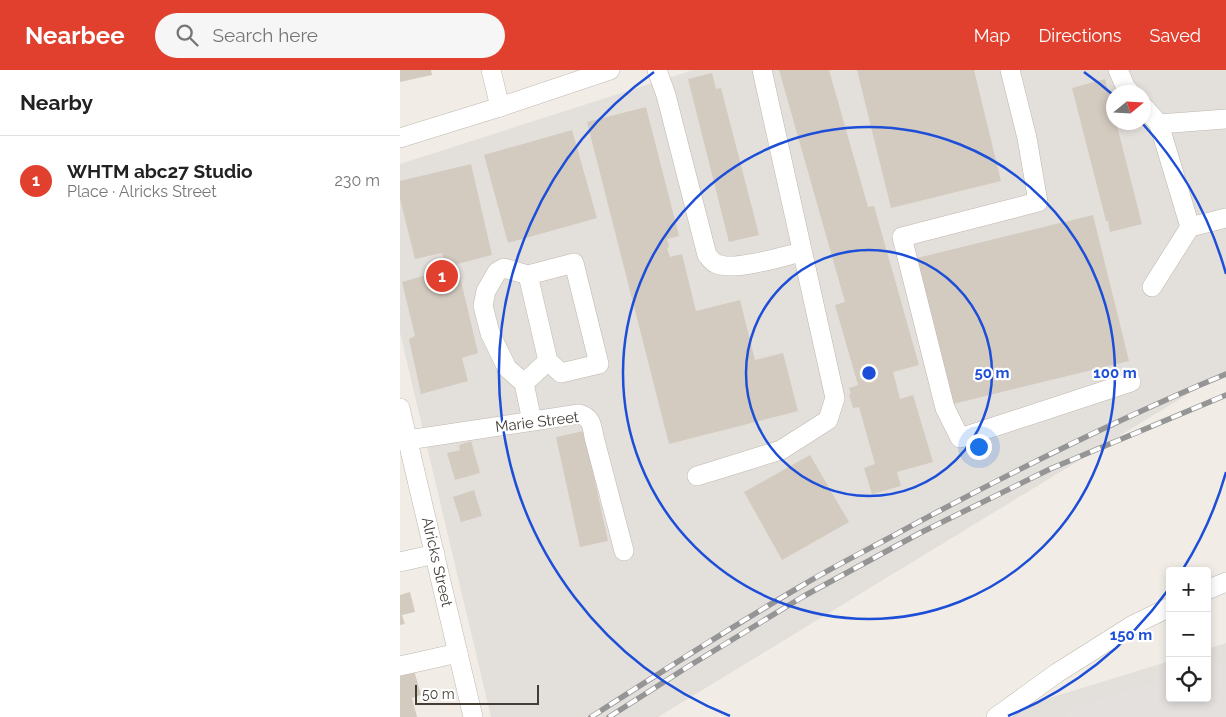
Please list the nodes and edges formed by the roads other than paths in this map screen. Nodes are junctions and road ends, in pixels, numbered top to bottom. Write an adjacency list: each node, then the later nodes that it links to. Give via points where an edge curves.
1 (491, 70): 8 (street)
2 (610, 70): 8 (street)
3 (657, 70): 15 (street, via 707,255 715,263 729,267)
4 (762, 70): 15 (street)
5 (1010, 70): 19 (street, via 1027,138 1038,202 902,237 945,408 960,438)
6 (1118, 70): 7 (street)
7 (1125, 85)
8 (500, 107): 12 (street)
9 (1151, 115): 11 (street)
10 (1226, 120): 11 (street)
11 (1159, 124): 14 (street)
12 (400, 138)
13 (1226, 218): 14 (street)
14 (1190, 228): 17 (street)
15 (802, 252): 24 (street, via 835,398 828,420 781,450)
16 (528, 275): 18 (street); 18 (street, via 574,263 599,364 561,373); 20 (street, via 504,268 497,272 486,291 483,306 490,333 507,368)
17 (1152, 287)
18 (548, 361): 20 (street)
19 (1131, 382)
20 (524, 383): 22 (street)
21 (400, 408): 23 (street, Alricks Street)
22 (532, 421): 23 (street, Marie Street); 25 (street, Marie Street, via 579,414 591,422)
23 (406, 452): 26 (street, Alricks Street)
24 (697, 476)
25 (624, 551)
26 (435, 554): 27 (street); 31 (street, Alricks Street)
27 (400, 562)
28 (1226, 582): 29 (street)
29 (1211, 588)
30 (1166, 610): 34 (street, via 1133,625 1057,673)
31 (458, 653): 32 (street); 33 (street, Alricks Street)
32 (400, 666)
33 (473, 717)
34 (996, 717)

